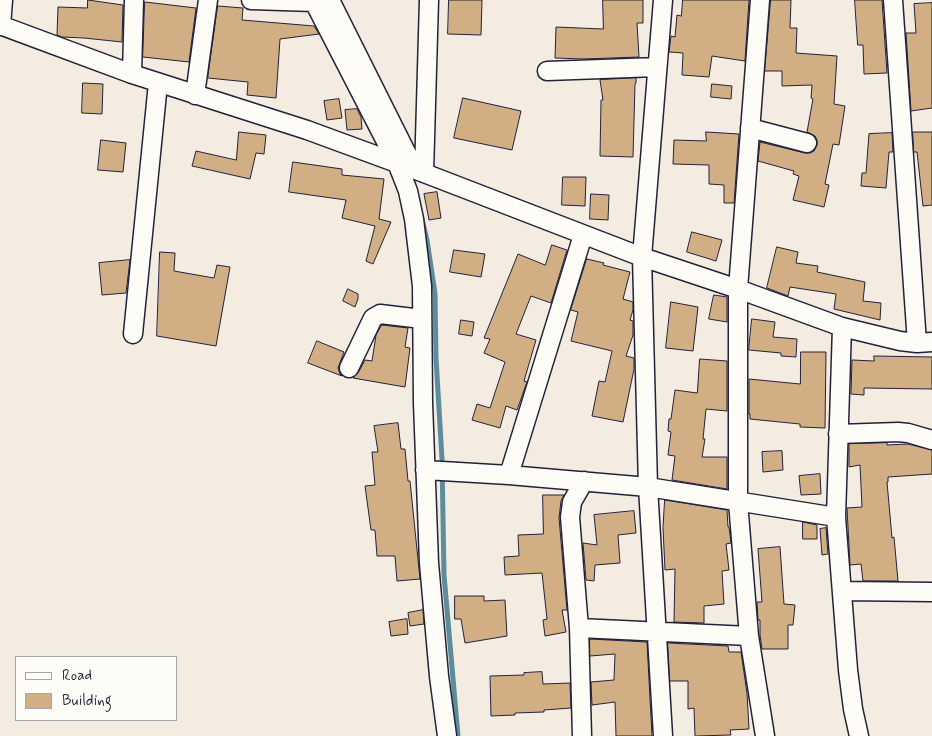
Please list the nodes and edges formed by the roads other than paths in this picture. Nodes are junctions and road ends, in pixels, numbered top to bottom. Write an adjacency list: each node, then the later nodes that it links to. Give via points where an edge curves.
1 (3, 0): 10 (street)
2 (134, 0): 13 (street)
3 (208, 0): 15 (street)
4 (251, 0): 9 (street)
5 (429, 0): 18 (street)
6 (663, 0): 11 (street)
7 (760, 0): 16 (street)
8 (893, 0): 25 (street)
9 (319, 1): 18 (street)
10 (0, 26): 13 (street)
11 (657, 67): 12 (street); 20 (street)
12 (547, 71)
13 (132, 74): 14 (street)
14 (158, 83): 15 (street); 24 (street)
15 (195, 95): 18 (street, via 307,130)
16 (750, 128): 17 (street); 21 (street)
17 (807, 143)
18 (409, 168): 19 (street); 22 (street, via 408,191 422,286)
19 (583, 235): 20 (street); 30 (street)
20 (642, 257): 21 (street); 32 (street)
21 (738, 289): 23 (street); 33 (street)
22 (422, 319): 26 (street, via 380,314 373,318); 29 (street)
23 (842, 327): 25 (street); 27 (street)
24 (133, 334)
25 (924, 343)
26 (349, 368)
27 (838, 434): 28 (street, via 898,432); 34 (street)
28 (932, 440)
29 (436, 471): 30 (street); 40 (street, via 428,563)
30 (509, 475): 31 (street)
31 (584, 481): 32 (street); 37 (street, via 572,502 570,518)
32 (648, 487): 33 (street); 38 (street)
33 (738, 502): 34 (street); 39 (street)
34 (836, 517): 35 (street)
35 (843, 591): 36 (street); 44 (street, via 848,670)
36 (932, 592)
37 (579, 628): 38 (street); 41 (street)
38 (657, 632): 39 (street); 42 (street)
39 (749, 636): 43 (street)
40 (447, 736)
41 (582, 736)
42 (663, 736)
43 (765, 736)
44 (859, 736)

